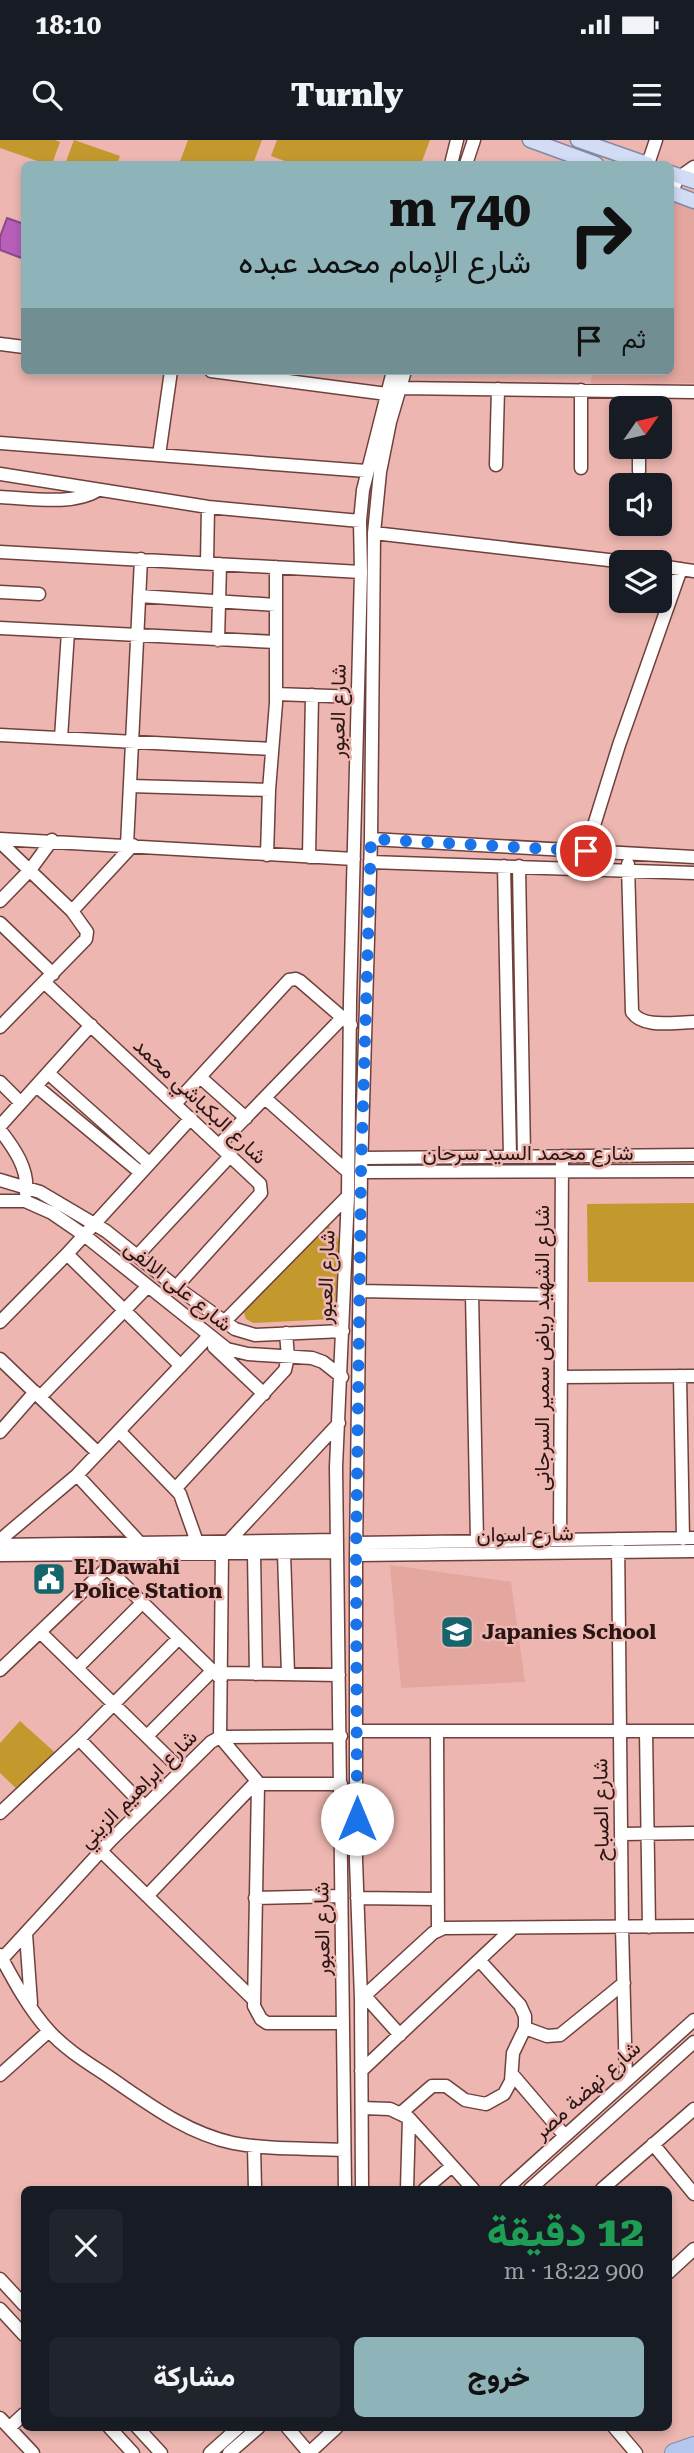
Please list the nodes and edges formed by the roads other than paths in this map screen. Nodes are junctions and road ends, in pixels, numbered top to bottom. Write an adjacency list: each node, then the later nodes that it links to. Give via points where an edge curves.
1 (457, 140): 6 (street)
2 (474, 140): 7 (street)
3 (530, 140): 8 (main road)
4 (578, 140): 9 (main road)
5 (656, 140): 10 (street)
6 (451, 161)
7 (467, 161)
8 (588, 161)
9 (639, 161)
10 (649, 161)
11 (694, 167): 12 (street)
12 (682, 177)
13 (674, 193): 14 (main road)
14 (694, 201)
15 (0, 344): 16 (street)
16 (21, 347)
17 (170, 375): 27 (street)
18 (247, 375): 23 (street)
19 (393, 375): 23 (street, شارع العبور)
20 (403, 375): 23 (street, شارع العبور)
21 (498, 389): 22 (street); 23 (street); 29 (street)
22 (581, 390): 25 (street); 30 (street)
23 (393, 391): 31 (street, شارع العبور); 38 (street, شارع العبور)
24 (694, 392): 25 (street)
25 (640, 393)
26 (0, 443): 27 (street)
27 (159, 455): 31 (street)
28 (639, 459): 32 (street)
29 (496, 465)
30 (581, 468)
31 (366, 471): 37 (street, شارع العبور)
32 (639, 471)
33 (0, 474): 34 (street)
34 (98, 490): 35 (street, via 74,499); 36 (street)
35 (0, 497)
36 (208, 507): 37 (street); 42 (street)
37 (360, 521): 45 (street, شارع العبور)
38 (374, 533): 41 (street); 56 (street, شارع العبور)
39 (0, 552): 40 (street)
40 (141, 559): 42 (street); 48 (street)
41 (609, 560)
42 (214, 563): 43 (street); 49 (street)
43 (276, 567): 45 (street); 50 (street)
44 (688, 570): 71 (street, via 619,745)
45 (361, 572): 56 (street, شارع العبور)
46 (0, 592): 47 (street)
47 (39, 594)
48 (139, 596): 49 (street); 53 (street)
49 (219, 601): 50 (street); 54 (street)
50 (276, 605): 55 (street)
51 (0, 628): 52 (street)
52 (68, 632): 53 (street); 62 (street)
53 (137, 636): 54 (street); 63 (street)
54 (218, 640): 55 (street)
55 (276, 642): 57 (street)
56 (364, 678): 59 (street, شارع العبور); 60 (street, شارع العبور)
57 (276, 694): 58 (street); 64 (street)
58 (312, 695): 59 (street); 74 (street)
59 (357, 697): 60 (street, شارع العبور)
60 (364, 713): 67 (street, شارع العبور); 76 (street, شارع العبور)
61 (0, 735): 62 (street)
62 (61, 738): 63 (street)
63 (132, 742): 64 (street); 65 (street)
64 (272, 749): 66 (street)
65 (130, 786): 66 (street); 70 (street)
66 (269, 790): 73 (street)
67 (371, 839): 71 (street); 77 (street, شارع العبور)
68 (0, 840): 69 (street); 80 (street)
69 (52, 840): 70 (street); 80 (street)
70 (130, 845): 73 (street); 84 (street)
71 (586, 851): 72 (street)
72 (628, 853): 75 (street); 81 (street)
73 (267, 855): 74 (street)
74 (309, 857): 76 (street)
75 (694, 857)
76 (354, 859): 87 (street, شارع العبور)
77 (370, 862): 78 (street); 86 (street, شارع العبور)
78 (504, 866): 79 (street); 108 (street)
79 (519, 866): 81 (street); 108 (street)
80 (30, 870): 83 (street); 84 (street)
81 (628, 871): 82 (street); 92 (street, via 632,1012 645,1022)
82 (694, 873)
83 (0, 901)
84 (72, 911): 88 (street, via 86,929 86,939)
85 (1, 925): 88 (street, شارع البكباشي محمد)
86 (368, 970): 87 (street, via 358,975); 90 (street, شارع العبور)
87 (351, 972): 89 (street, شارع العبور)
88 (48, 978): 93 (street, شارع البكباشي محمد); 94 (street)
89 (350, 1001): 90 (street); 91 (street, شارع العبور)
90 (367, 1004): 110 (street, شارع العبور)
91 (346, 1022): 96 (street, via 292,978); 99 (street); 113 (street, شارع العبور)
92 (694, 1022)
93 (91, 1025): 95 (street); 101 (street, شارع البكباشي محمد)
94 (0, 1027)
95 (48, 1073): 98 (street); 111 (street)
96 (200, 1077): 101 (street); 103 (street)
97 (0, 1082): 100 (street)
98 (36, 1086): 100 (street); 111 (street)
99 (265, 1098): 103 (street); 113 (street)
100 (21, 1103): 104 (street)
101 (175, 1104): 102 (street, شارع البكباشي محمد)
102 (191, 1118): 105 (street, شارع البكباشي محمد); 111 (street)
103 (246, 1118): 105 (street)
104 (0, 1128): 116 (street, via 18,1154)
105 (219, 1145): 106 (street, شارع البكباشي محمد)
106 (231, 1155): 123 (street); 125 (street, شارع البكباشي محمد, via 260,1184 261,1193)
107 (694, 1155): 109 (street, شارع محمد السيد سرحان)
108 (517, 1156): 109 (street, شارع محمد السيد سرحان); 110 (street, شارع محمد السيد سرحان)
109 (562, 1156): 114 (street, شارع الشهيد رياض سمير السرجانى)
110 (362, 1158): 113 (street, شارع العبور)
111 (145, 1168): 120 (street)
112 (694, 1171): 114 (street, شارع محمد السيد سرحان)
113 (355, 1172): 114 (street, شارع محمد السيد سرحان); 117 (street, شارع العبور); 126 (street, شارع العبور)
114 (562, 1173): 128 (street, شارع الشهيد رياض سمير السرجانى)
115 (0, 1180): 116 (street, شارع على الالفى)
116 (27, 1186): 119 (street); 120 (street, شارع على الالفى)
117 (348, 1196): 131 (street); 132 (street, شارع العبور)
118 (0, 1201): 119 (street, شارع على الالفى)
119 (25, 1201): 121 (street, شارع على الالفى, via 44,1207)
120 (94, 1225): 121 (street); 123 (street, شارع على الالفى)
121 (84, 1235): 122 (street); 124 (street, شارع على الالفى)
122 (67, 1254): 129 (street); 130 (street)
123 (136, 1256): 125 (street, شارع على الالفى)
124 (148, 1286): 129 (street); 134 (street, شارع على الالفى)
125 (176, 1287): 131 (street, شارع على الالفى)
126 (360, 1291): 127 (street); 145 (street, شارع العبور)
127 (472, 1294): 128 (street); 155 (street)
128 (561, 1295): 141 (street, شارع الشهيد رياض سمير السرجانى)
129 (124, 1310): 137 (street); 142 (street)
130 (0, 1322)
131 (224, 1322): 133 (street, شارع على الالفى, via 255,1335)
132 (343, 1331): 133 (street, شارع على الالفى); 140 (street, شارع العبور)
133 (286, 1334): 135 (street)
134 (208, 1338): 135 (street, شارع على الالفى, via 237,1353); 137 (street); 143 (street)
135 (288, 1357): 140 (street, شارع على الالفى, via 313,1358); 143 (street, via 285,1370)
136 (0, 1359): 142 (street)
137 (181, 1366): 146 (street)
138 (680, 1376): 139 (street); 141 (street); 153 (street)
139 (694, 1376)
140 (342, 1377): 144 (street, شارع العبور)
141 (561, 1377): 154 (street, شارع الشهيد رياض سمير السرجانى)
142 (38, 1394): 147 (street); 148 (street)
143 (264, 1394): 152 (street)
144 (339, 1421): 145 (street, via 346,1428); 149 (street, شارع العبور); 161 (street)
145 (359, 1422): 150 (street, شارع العبور)
146 (119, 1431): 148 (street); 152 (street)
147 (0, 1432)
148 (98, 1453): 151 (street)
149 (336, 1468): 150 (street, via 343,1462); 159 (street, شارع العبور)
150 (358, 1469): 162 (street, شارع العبور)
151 (77, 1475): 157 (street); 158 (street)
152 (176, 1488): 156 (street)
153 (688, 1539): 160 (street, شارع اسوان)
154 (560, 1540): 155 (street, شارع اسوان); 160 (street, شارع اسوان)
155 (477, 1541): 162 (street, شارع اسوان)
156 (197, 1542): 158 (street); 161 (street)
157 (0, 1543): 158 (street)
158 (140, 1543)
159 (337, 1546): 161 (street); 165 (street); 176 (street, شارع العبور)
160 (618, 1546): 162 (street, شارع اسوان); 163 (street, شارع اسوان); 180 (street, شارع الصباح)
161 (225, 1548): 164 (street); 167 (street); 173 (street)
162 (356, 1549): 178 (street, شارع العبور)
163 (694, 1551)
164 (254, 1553): 165 (street); 174 (street)
165 (284, 1553): 175 (street)
166 (0, 1556): 167 (street)
167 (107, 1561): 168 (street); 169 (street)
168 (142, 1602): 170 (street); 171 (street)
169 (40, 1632): 171 (street); 172 (street)
170 (178, 1638): 173 (street); 177 (street)
171 (77, 1668): 177 (street)
172 (0, 1669)
173 (218, 1674): 174 (street); 183 (street); 185 (street)
174 (256, 1674): 175 (street)
175 (288, 1674): 176 (street)
176 (340, 1675): 184 (street, شارع العبور)
177 (114, 1704): 183 (street); 186 (street)
178 (358, 1731): 179 (street); 188 (street, شارع العبور)
179 (437, 1731): 180 (street); 202 (street)
180 (620, 1731): 181 (street); 195 (street, شارع الصباح)
181 (646, 1731): 182 (street); 196 (street)
182 (694, 1731)
183 (146, 1736): 189 (street)
184 (341, 1736): 185 (street, شارع ابراهيم الزيني); 187 (street, شارع العبور)
185 (220, 1737): 189 (street, شارع ابراهيم الزيني); 190 (street)
186 (79, 1740): 192 (street); 193 (street)
187 (341, 1766): 188 (street); 191 (street, شارع العبور)
188 (357, 1767): 201 (street, شارع العبور)
189 (181, 1770): 192 (street, شارع ابراهيم الزيني)
190 (257, 1782): 191 (street); 198 (street); 200 (street)
191 (341, 1784): 199 (street, شارع العبور)
192 (144, 1806): 197 (street, شارع ابراهيم الزيني)
193 (0, 1813)
194 (694, 1833): 196 (street)
195 (621, 1834): 196 (street); 205 (street, شارع الصباح)
196 (647, 1834): 206 (street)
197 (101, 1851): 198 (street); 208 (street, شارع ابراهيم الزيني)
198 (147, 1896): 213 (street)
199 (340, 1896): 200 (street); 216 (street, شارع العبور)
200 (255, 1898): 213 (street)
201 (357, 1898): 202 (street); 212 (street, شارع العبور)
202 (438, 1899): 207 (street)
203 (694, 1926): 206 (street)
204 (513, 1927): 205 (street); 207 (street); 210 (street)
205 (622, 1927): 206 (street); 211 (street, شارع الصباح)
206 (649, 1927)
207 (438, 1930): 212 (street)
208 (26, 1934): 209 (street, شارع ابراهيم الزيني); 214 (street)
209 (1, 1957): 214 (street)
210 (480, 1961): 217 (street, via 520,2005); 219 (street)
211 (624, 1983): 217 (street, via 560,2035 547,2036); 224 (street, شارع الصباح)
212 (363, 1997): 219 (street); 222 (street, شارع العبور)
213 (254, 2000): 216 (street, via 257,2013 267,2023)
214 (31, 2008): 218 (street)
215 (694, 2020): 224 (street, شارع نهضة مصر)
216 (343, 2023): 231 (street, شارع العبور)
217 (525, 2028): 223 (street, via 513,2053)
218 (48, 2031): 221 (street); 230 (street, via 174,2121 213,2138)
219 (400, 2035): 222 (street)
220 (694, 2042): 242 (street, شارع نهضة مصر)
221 (2, 2069)
222 (361, 2071): 225 (street, شارع العبور)
223 (512, 2074): 227 (street, via 504,2094 492,2102 472,2103 437,2085 427,2089); 228 (street)
224 (626, 2081): 228 (street, شارع نهضة مصر)
225 (362, 2108): 227 (street, via 390,2109); 234 (street, شارع العبور)
226 (694, 2109): 229 (street)
227 (405, 2115): 232 (street); 238 (street)
228 (565, 2136): 241 (street, شارع نهضة مصر)
229 (653, 2144): 243 (street); 244 (street)
230 (254, 2146): 231 (street); 235 (street)
231 (344, 2150): 233 (street, شارع العبور)
232 (452, 2166): 239 (street); 240 (street)
233 (345, 2175): 234 (street); 236 (street, شارع العبور)
234 (362, 2175): 237 (street, شارع العبور)
235 (255, 2186)
236 (345, 2186)
237 (362, 2186)
238 (407, 2186)
239 (429, 2186)
240 (470, 2186)
241 (509, 2186)
242 (533, 2186)
243 (605, 2186)
244 (694, 2194)
245 (694, 2249): 246 (street)
246 (672, 2269)
247 (0, 2279): 248 (street)
248 (21, 2302)
249 (0, 2309): 250 (street)
250 (21, 2332)
251 (21, 2415): 252 (street)
252 (5, 2423): 261 (street)
253 (113, 2431): 262 (street)
254 (141, 2431): 263 (street)
255 (235, 2431): 264 (street)
256 (254, 2431): 265 (street)
257 (290, 2431): 266 (street)
258 (333, 2431): 266 (street)
259 (617, 2431): 267 (street)
260 (694, 2446): 268 (highway)
261 (33, 2453)
262 (133, 2453)
263 (161, 2453)
264 (211, 2453)
265 (229, 2453)
266 (309, 2453)
267 (636, 2453)
268 (674, 2453)

